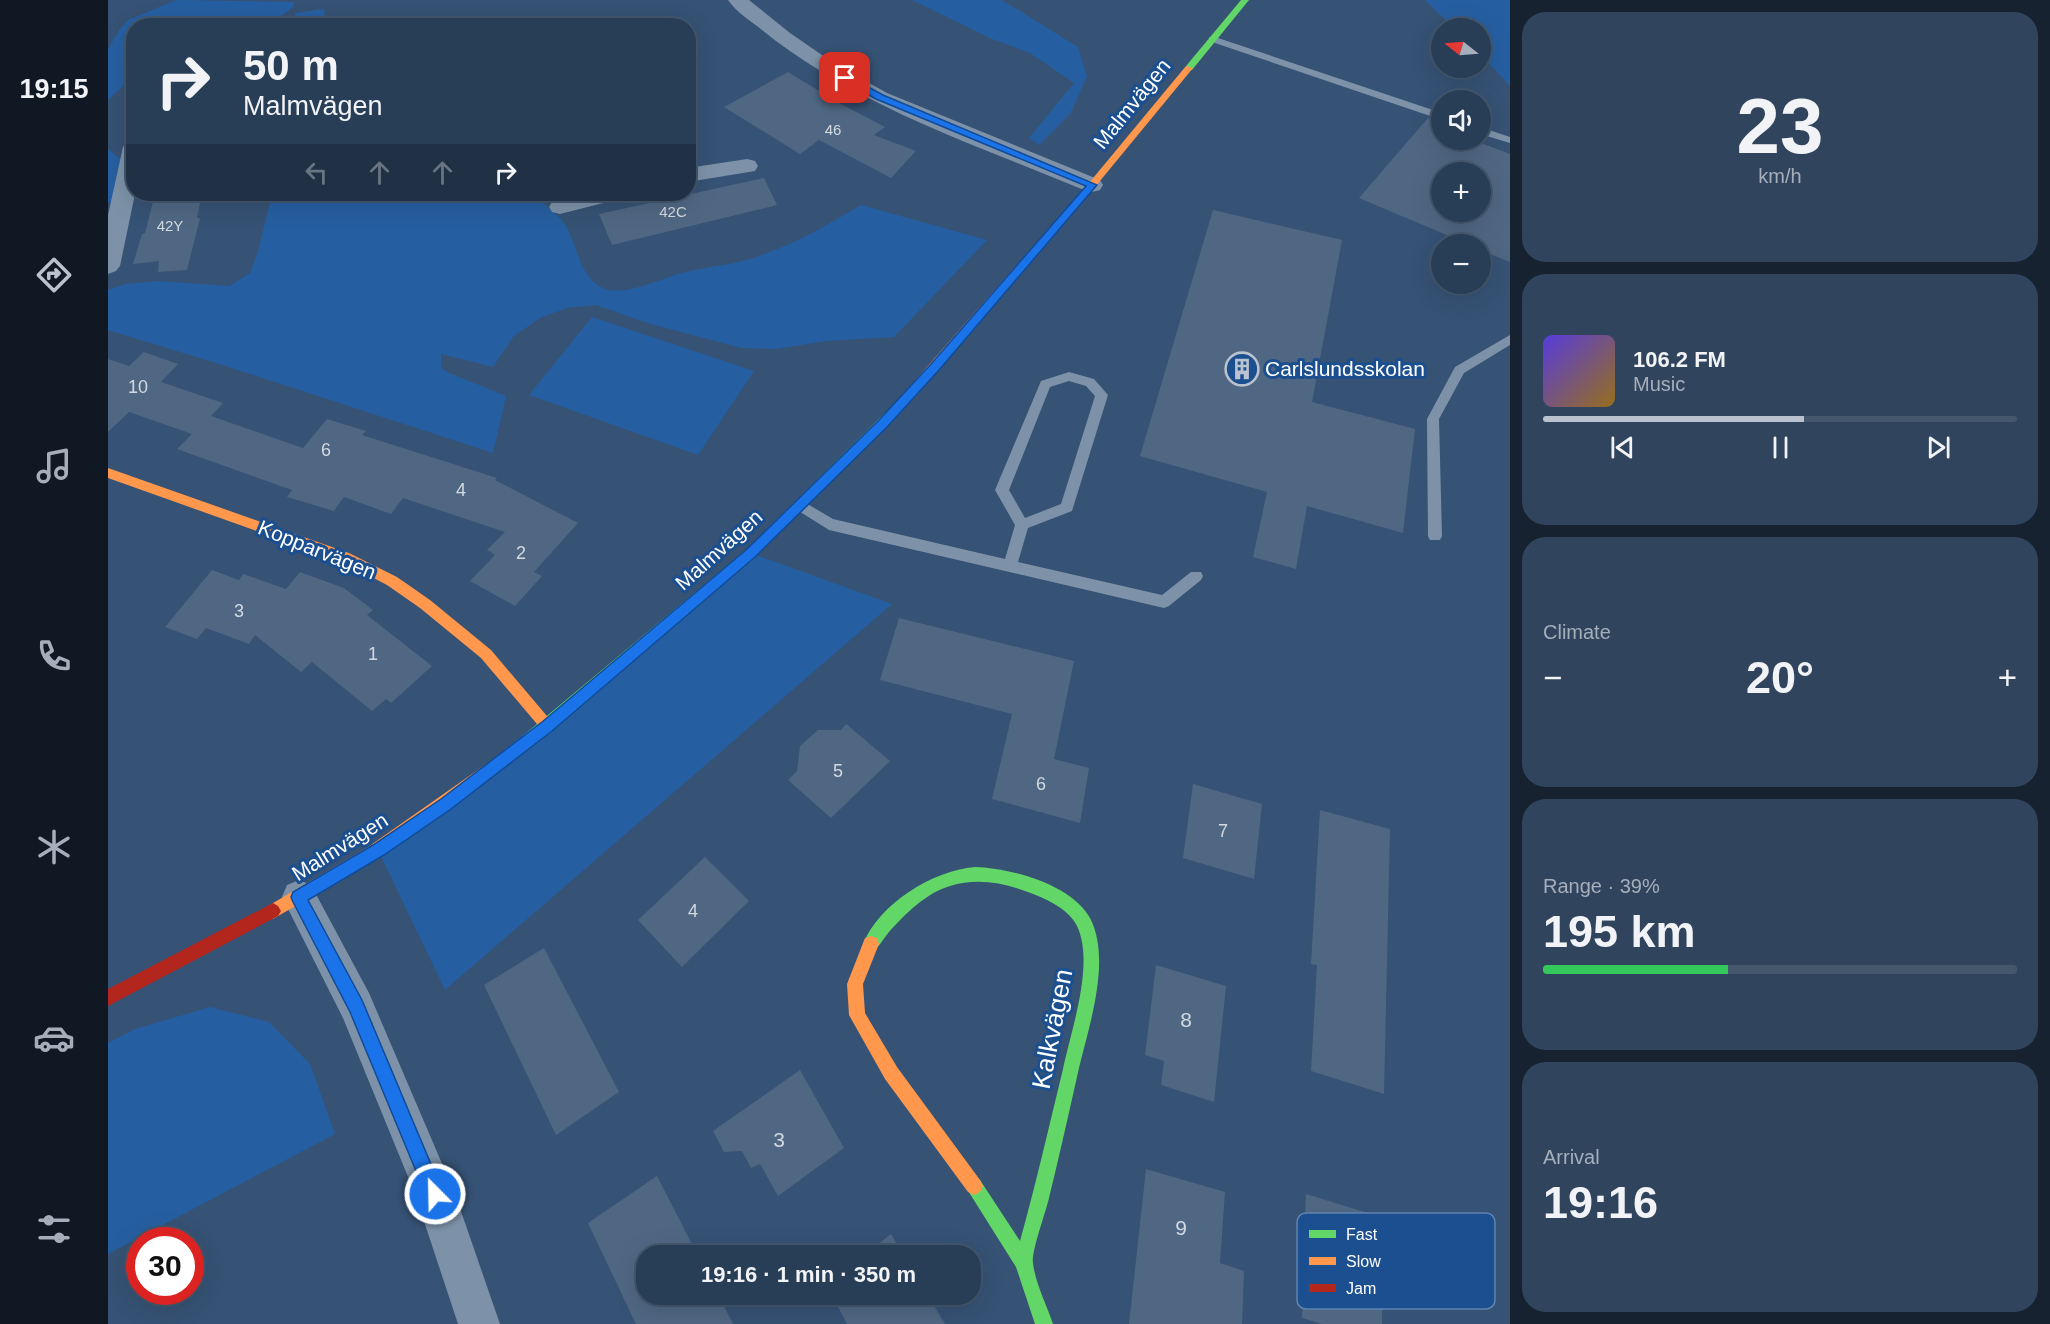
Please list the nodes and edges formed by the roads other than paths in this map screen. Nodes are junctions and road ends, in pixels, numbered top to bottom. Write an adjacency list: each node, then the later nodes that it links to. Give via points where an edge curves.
1 (737, 0): 10 (street, via 828,69 880,97)
2 (1245, 0): 3 (street, Malmvägen)
3 (1212, 39): 4 (lane); 10 (street, Malmvägen)
4 (1431, 113)
5 (1491, 134): 6 (lane)
6 (1510, 141)
7 (747, 166): 8 (street)
8 (696, 174)
9 (126, 184): 13 (street)
10 (1092, 185): 16 (street, Malmvägen, via 921,383 870,438)
11 (584, 201): 12 (street)
12 (560, 207)
13 (108, 266)
14 (1510, 339): 18 (lane, via 1459,370 1433,419)
15 (108, 473): 21 (street, Kopparvägen, via 345,557 392,581 486,654)
16 (799, 504): 19 (lane, via 829,524); 21 (street, Malmvägen, via 751,553)
17 (1022, 525): 17 (lane, via 1002,490 1045,384 1061,375 1079,377 1094,384 1102,395 1067,507); 19 (lane)
18 (1435, 536)
19 (1010, 567): 20 (lane, via 1164,602)
20 (1196, 576)
21 (547, 726): 22 (street, Malmvägen, via 446,804)
22 (299, 897): 23 (street, Malmvägen); 25 (street, via 361,1017 435,1194)
23 (108, 998)
24 (1023, 1262): 24 (street, Kalkvägen, via 1049,1168 1088,990 1090,947 1085,923 1070,905 1048,893 988,873 958,875 932,884 913,897 876,934 855,984 857,1015 891,1074 970,1179); 26 (street, Kalkvägen)
25 (470, 1321)
26 (1044, 1324)

